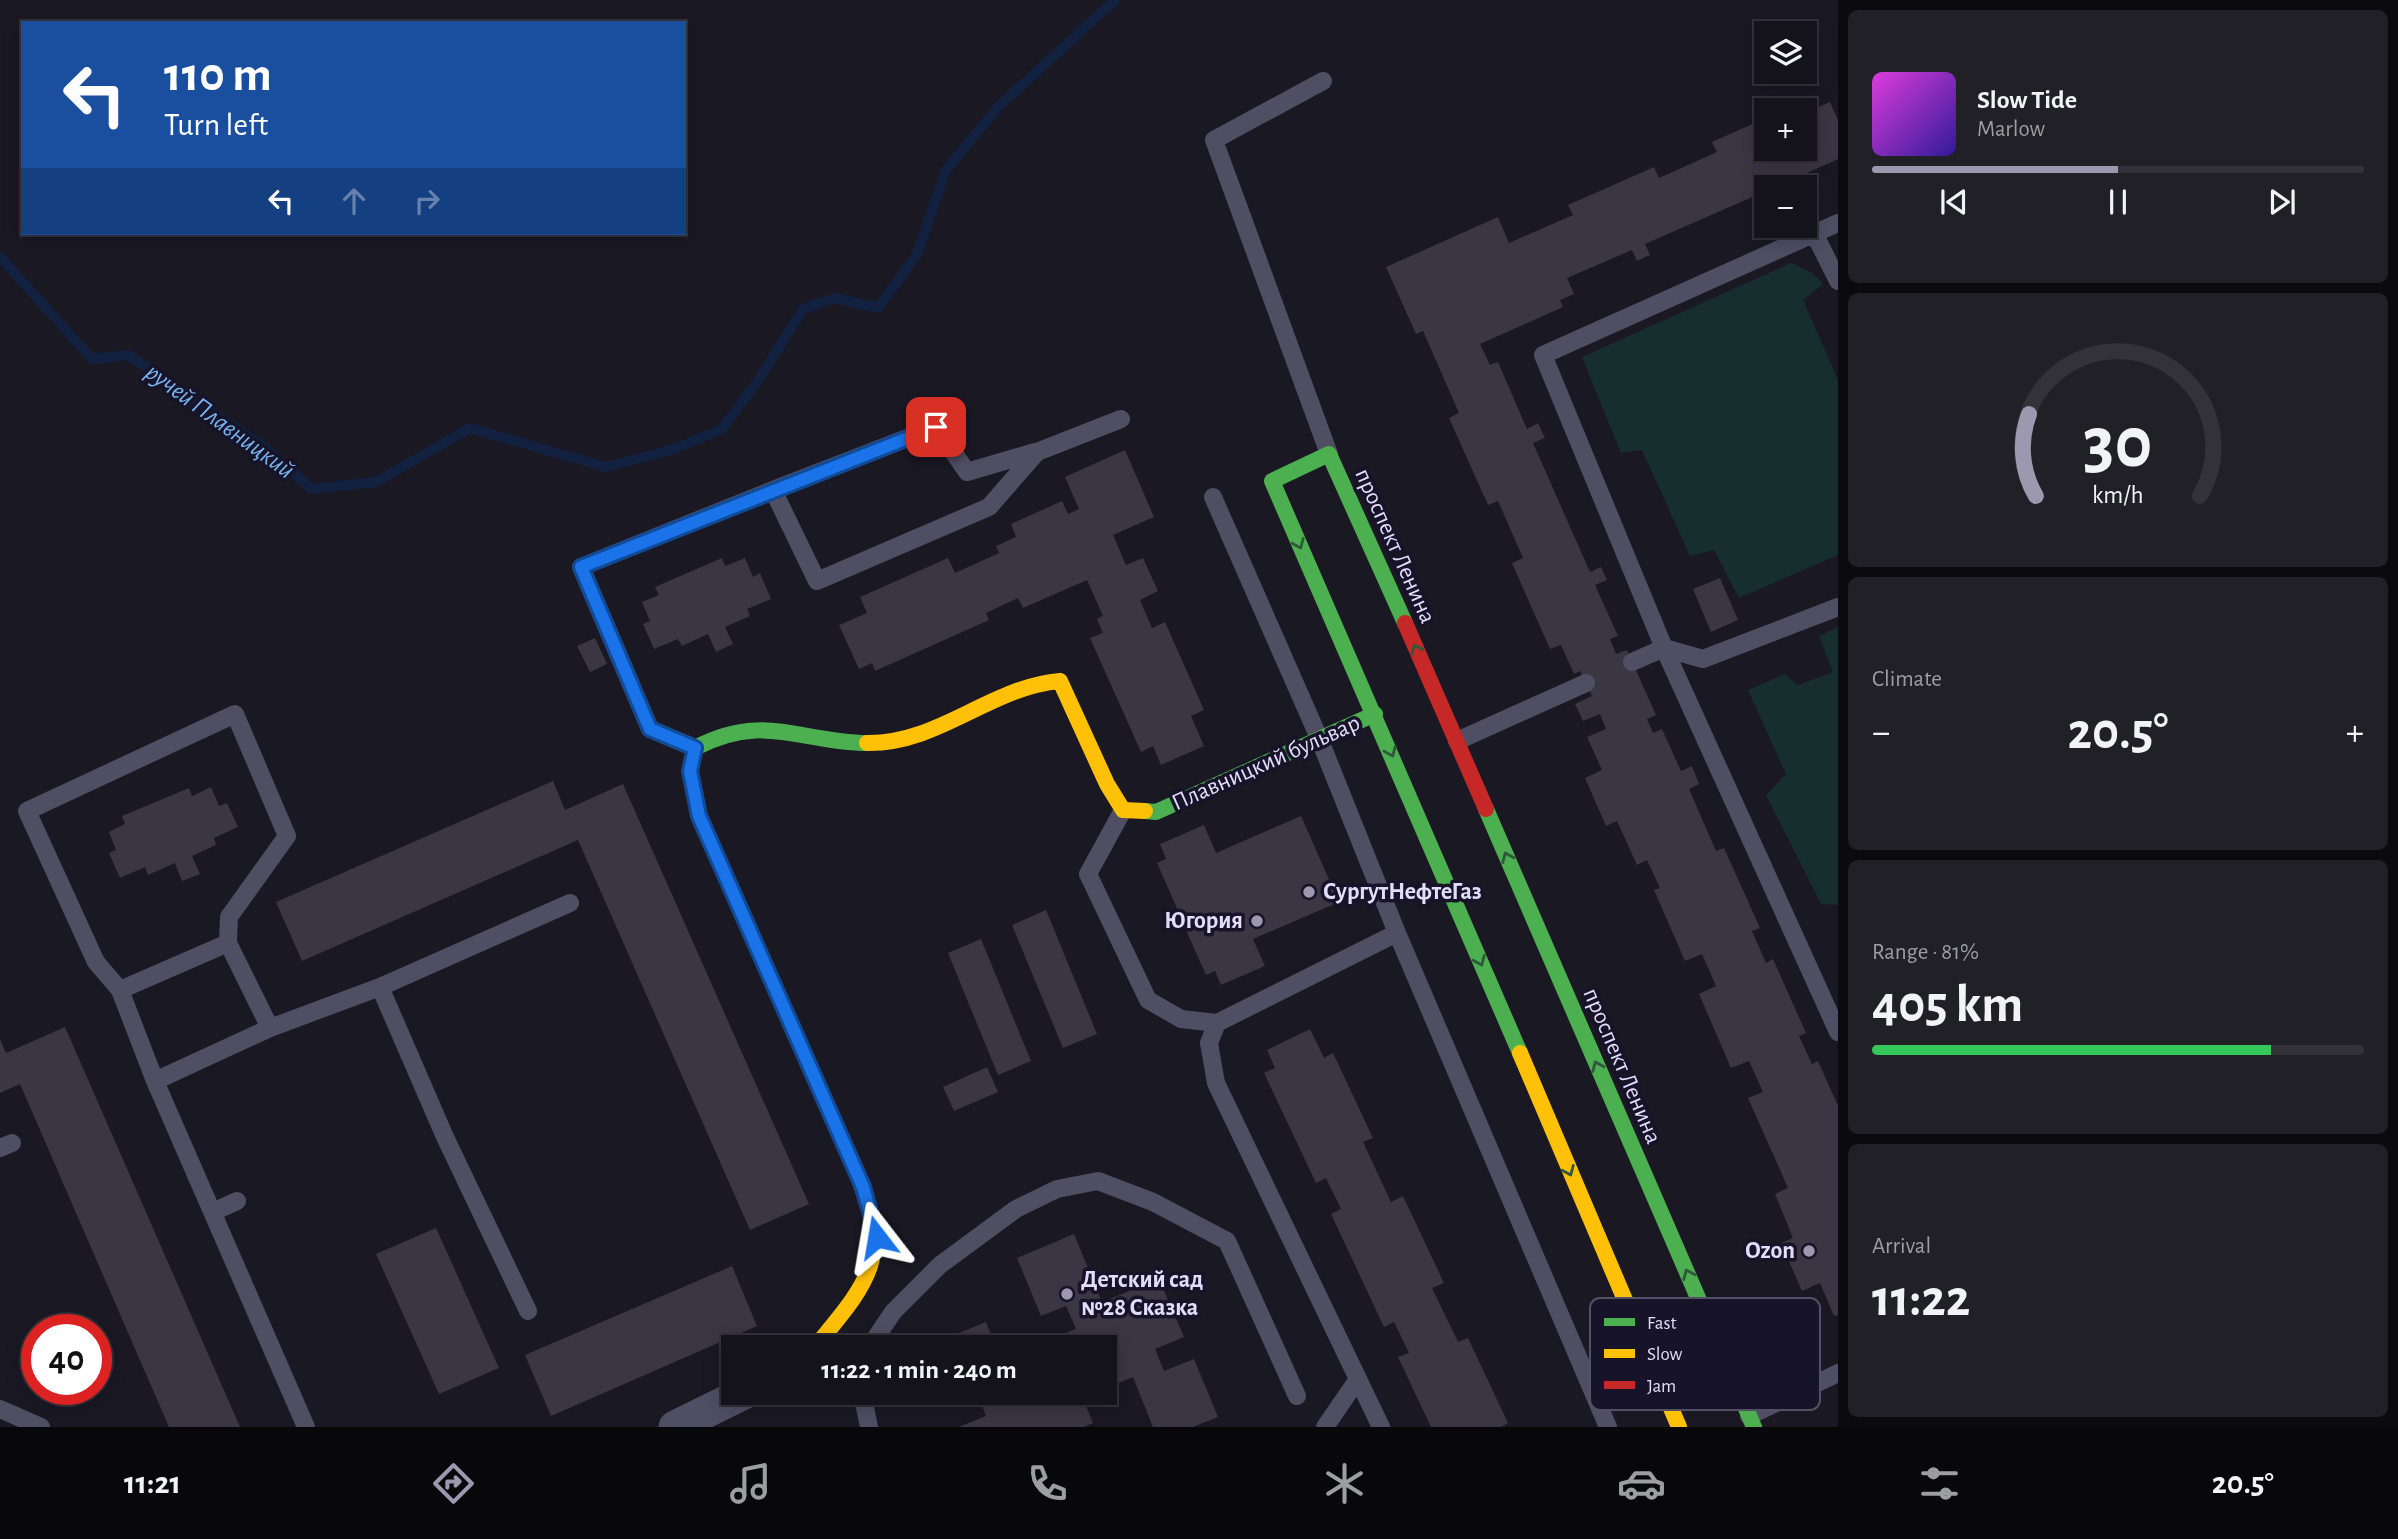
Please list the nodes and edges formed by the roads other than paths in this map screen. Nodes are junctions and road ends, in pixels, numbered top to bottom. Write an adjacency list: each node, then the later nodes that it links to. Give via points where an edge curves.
1 (1323, 81): 9 (lane, via 1214,140)
2 (1838, 223): 3 (lane)
3 (1817, 232)
4 (1803, 238): 13 (lane, via 1543,355)
5 (1816, 238): 6 (lane)
6 (1838, 281)
7 (1121, 419): 8 (lane)
8 (1037, 452): 10 (lane, via 967,472 936,427); 10 (lane, via 989,507 817,581)
9 (1329, 454): 16 (street, проспект Ленина, one-way to 16, via 1272,481); 18 (street, проспект Ленина, one-way to 9)
10 (773, 490): 19 (lane, via 581,567 650,729)
11 (1213, 497): 17 (lane)
12 (1838, 607): 13 (lane, via 1703,659)
13 (1664, 648): 14 (lane); 28 (lane)
14 (1632, 662)
15 (1586, 683): 18 (lane)
16 (1375, 714): 17 (street, Плавницкий бульвар); 32 (street, проспект Ленина, one-way to 32)
17 (1319, 738): 20 (street, Плавницкий бульвар, via 1156,812); 22 (lane)
18 (1457, 741): 33 (street, проспект Ленина, one-way to 18)
19 (695, 748): 20 (street, via 713,735 739,729 773,728 869,744 902,741 1030,685 1060,681); 35 (street, via 690,771 699,816 873,1216 874,1256 863,1280)
20 (1123, 810): 26 (lane, via 1088,874 1148,1000 1181,1019)
21 (570, 903): 24 (lane)
22 (1397, 933): 26 (lane); 40 (lane)
23 (228, 943): 25 (lane); 25 (lane, via 229,917 286,836 236,714 27,811 96,962); 27 (lane)
24 (380, 987): 27 (lane); 34 (lane)
25 (120, 990): 29 (lane)
26 (1217, 1023): 38 (lane, via 1209,1043 1216,1083)
27 (270, 1028): 29 (lane)
28 (1838, 1032)
29 (155, 1081): 31 (lane)
30 (237, 1201): 31 (lane)
31 (213, 1212): 51 (lane)
32 (1623, 1298)
33 (1697, 1298)
34 (528, 1311)
35 (823, 1335)
36 (878, 1335): 41 (lane, via 893,1312 940,1265 1016,1209 1057,1189 1098,1181 1153,1202 1227,1241)
37 (1838, 1373): 39 (lane)
38 (1358, 1379): 54 (lane); 55 (lane)
39 (1820, 1383)
40 (1590, 1385)
41 (1297, 1396)
42 (730, 1405): 47 (street)
43 (864, 1405): 53 (lane)
44 (0, 1409): 50 (lane)
45 (1601, 1410): 56 (lane)
46 (1772, 1410): 49 (lane)
47 (714, 1419): 52 (street)
48 (1676, 1422): 57 (lane)
49 (1751, 1422)
50 (41, 1427)
51 (306, 1427)
52 (675, 1427)
53 (869, 1427)
54 (1325, 1427)
55 (1381, 1427)
56 (1608, 1427)
57 (1656, 1427)

